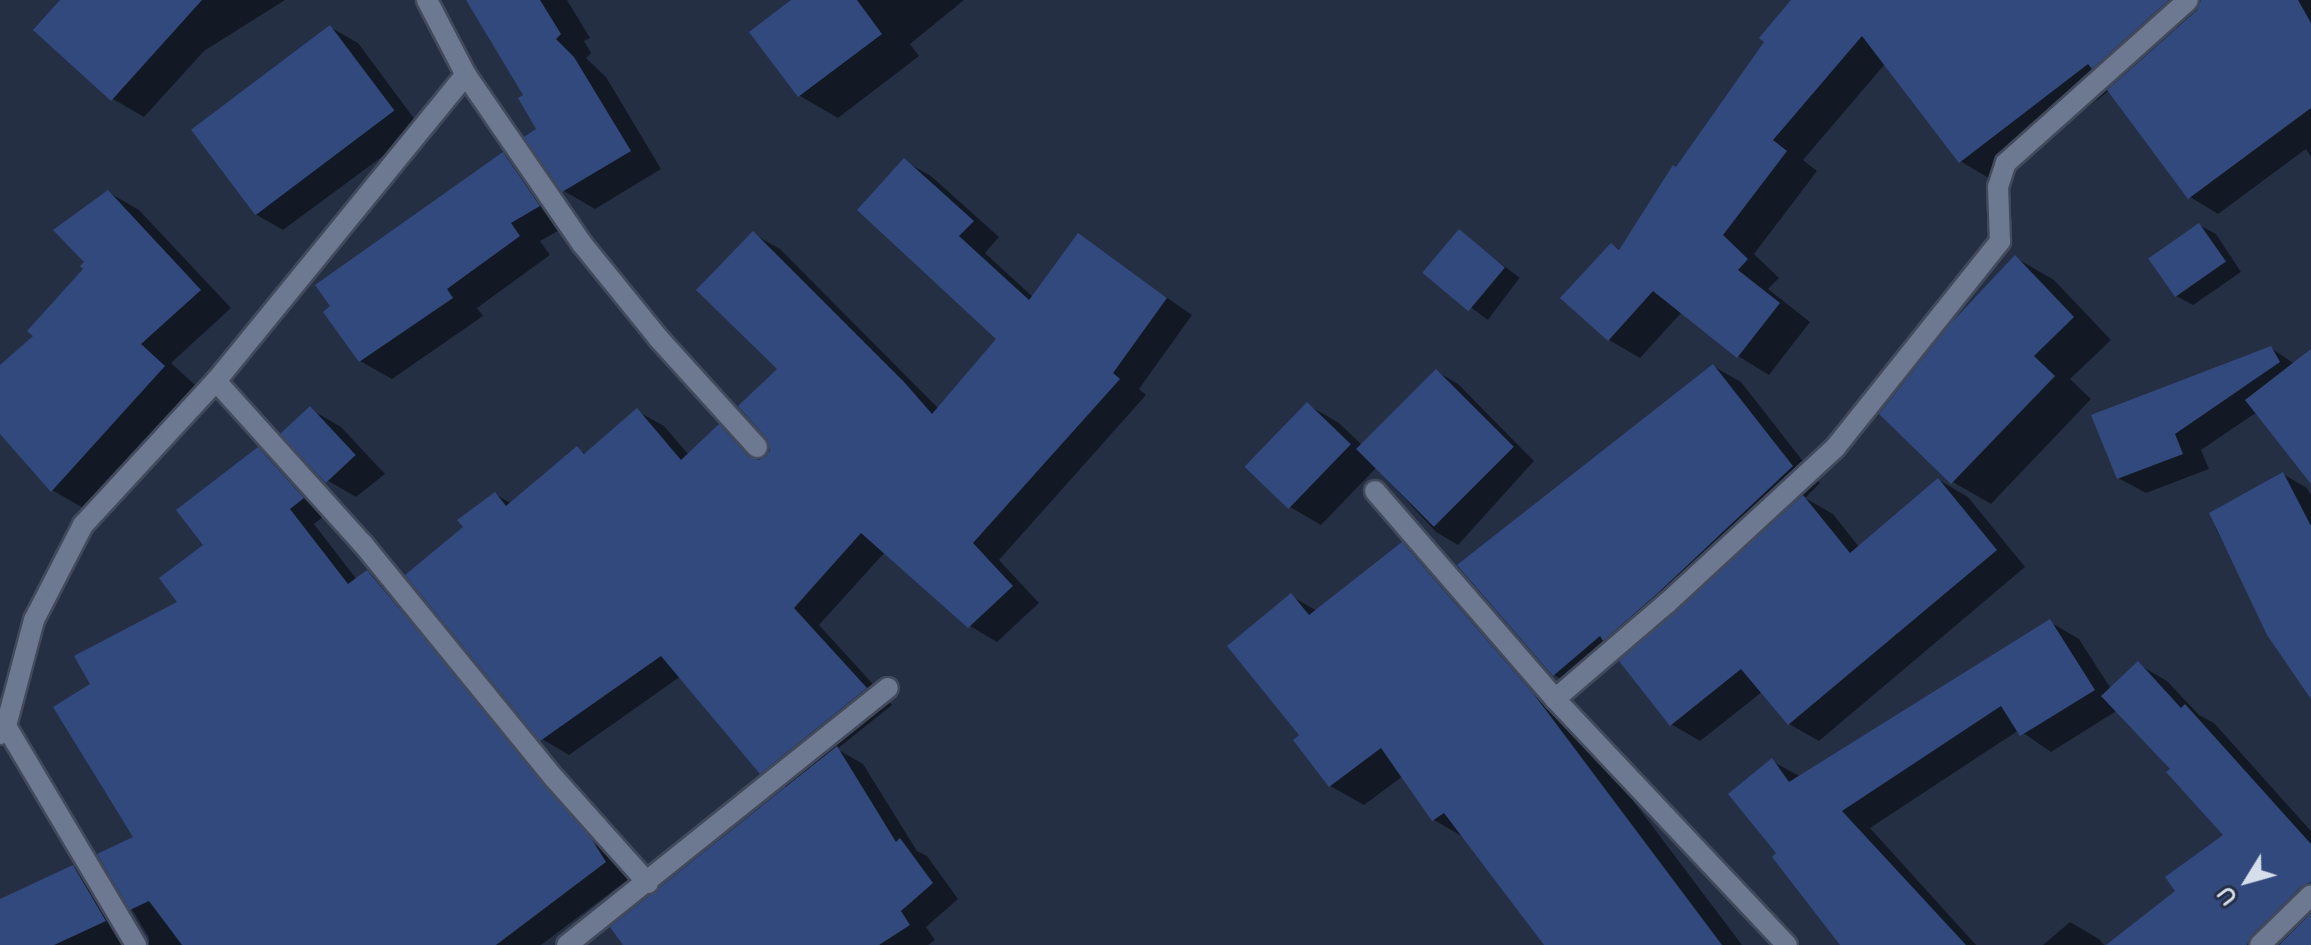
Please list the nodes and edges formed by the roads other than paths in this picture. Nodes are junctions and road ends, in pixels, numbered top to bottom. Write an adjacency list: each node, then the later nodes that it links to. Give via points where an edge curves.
1 (427, 0): 3 (street)
2 (2188, 0): 8 (street, via 2006,163 1998,187 2000,241 1835,448)
3 (466, 75): 4 (street); 5 (street, via 583,245)
4 (216, 381): 9 (street, via 83,525 34,620); 10 (street, via 363,544 554,778)
5 (757, 447)
6 (1375, 491): 8 (street)
7 (888, 688): 10 (street)
8 (1555, 699): 14 (street)
9 (3, 730): 12 (street)
10 (648, 883): 13 (street)
11 (2311, 895): 15 (street)
12 (136, 945)
13 (567, 945)
14 (1787, 945)
15 (2260, 945)

